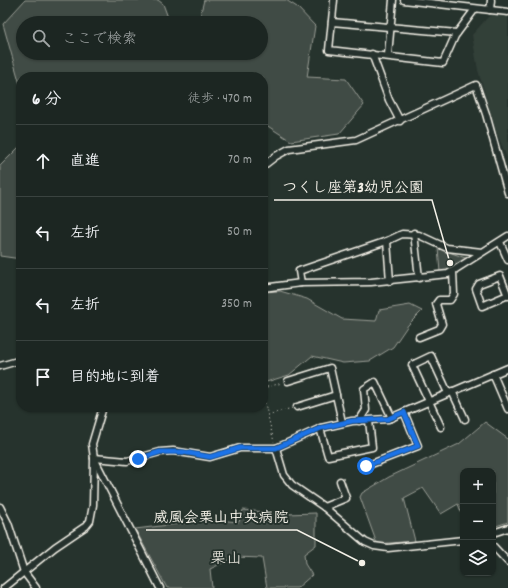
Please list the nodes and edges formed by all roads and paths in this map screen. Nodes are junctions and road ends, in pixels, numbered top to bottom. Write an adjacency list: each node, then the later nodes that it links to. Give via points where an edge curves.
1 (334, 0): 8 (street)
2 (393, 0): 9 (street)
3 (404, 0): 5 (street)
4 (491, 0): 6 (street)
5 (475, 9): 6 (street); 10 (street)
6 (490, 10): 7 (street)
7 (508, 12)
8 (332, 22): 9 (street); 11 (street, via 329,50)
9 (390, 27): 10 (street); 12 (street)
10 (457, 33): 12 (street, via 443,63)
11 (372, 54): 12 (street); 13 (street, via 389,100)
12 (388, 55)
13 (400, 121): 14 (street, via 356,140 289,149); 15 (street, via 476,85 489,121)
14 (268, 162)
15 (508, 193)
16 (414, 233): 18 (street, via 402,234); 20 (street, via 447,248); 23 (street)
17 (508, 236): 19 (street)
18 (387, 242): 24 (street); 25 (street, via 299,271)
19 (500, 242): 20 (street); 21 (street)
20 (482, 252): 22 (street)
21 (508, 260)
22 (453, 271): 23 (street); 28 (street, via 454,294 450,300 438,300 436,304 442,324 439,329)
23 (419, 278): 24 (street)
24 (390, 281): 25 (street)
25 (300, 284): 26 (street)
26 (268, 287)
27 (508, 296): 27 (street, via 500,276 479,284 476,290 482,306)
28 (419, 337)
29 (16, 361): 30 (street)
30 (0, 366)
31 (508, 368): 32 (street)
32 (493, 374): 35 (street); 39 (street)
33 (288, 380): 34 (path); 36 (street, via 330,368)
34 (268, 386)
35 (450, 392): 37 (street); 37 (street, via 431,356 412,365); 45 (street)
36 (336, 395): 38 (street); 48 (street)
37 (430, 401): 42 (street); 49 (street)
38 (298, 407): 43 (path)
39 (508, 409)
40 (102, 412): 52 (street, via 92,444)
41 (267, 412): 43 (path)
42 (404, 412): 44 (street); 53 (street, via 418,446)
43 (268, 416): 51 (path)
44 (392, 418): 46 (street, via 375,382 364,389 366,410); 47 (street)
45 (465, 419)
46 (359, 421): 47 (street); 48 (street)
47 (369, 421): 50 (street, via 372,446 328,456)
48 (342, 422): 50 (street)
49 (441, 427)
50 (320, 428): 51 (street)
51 (276, 448): 52 (street, via 240,448 210,457 173,451 127,461); 56 (street, via 284,475 292,485)
52 (94, 458): 62 (street, via 90,521); 65 (street)
53 (366, 466)
54 (340, 481): 56 (street, via 346,498)
55 (0, 507): 62 (street)
56 (324, 507): 59 (street, via 358,538 374,546 388,548)
57 (508, 528): 58 (street)
58 (496, 532)
59 (460, 540)
60 (496, 549): 61 (street)
61 (508, 562)
62 (24, 572): 63 (street); 64 (street)
63 (4, 588)
64 (36, 588)
65 (160, 588)

